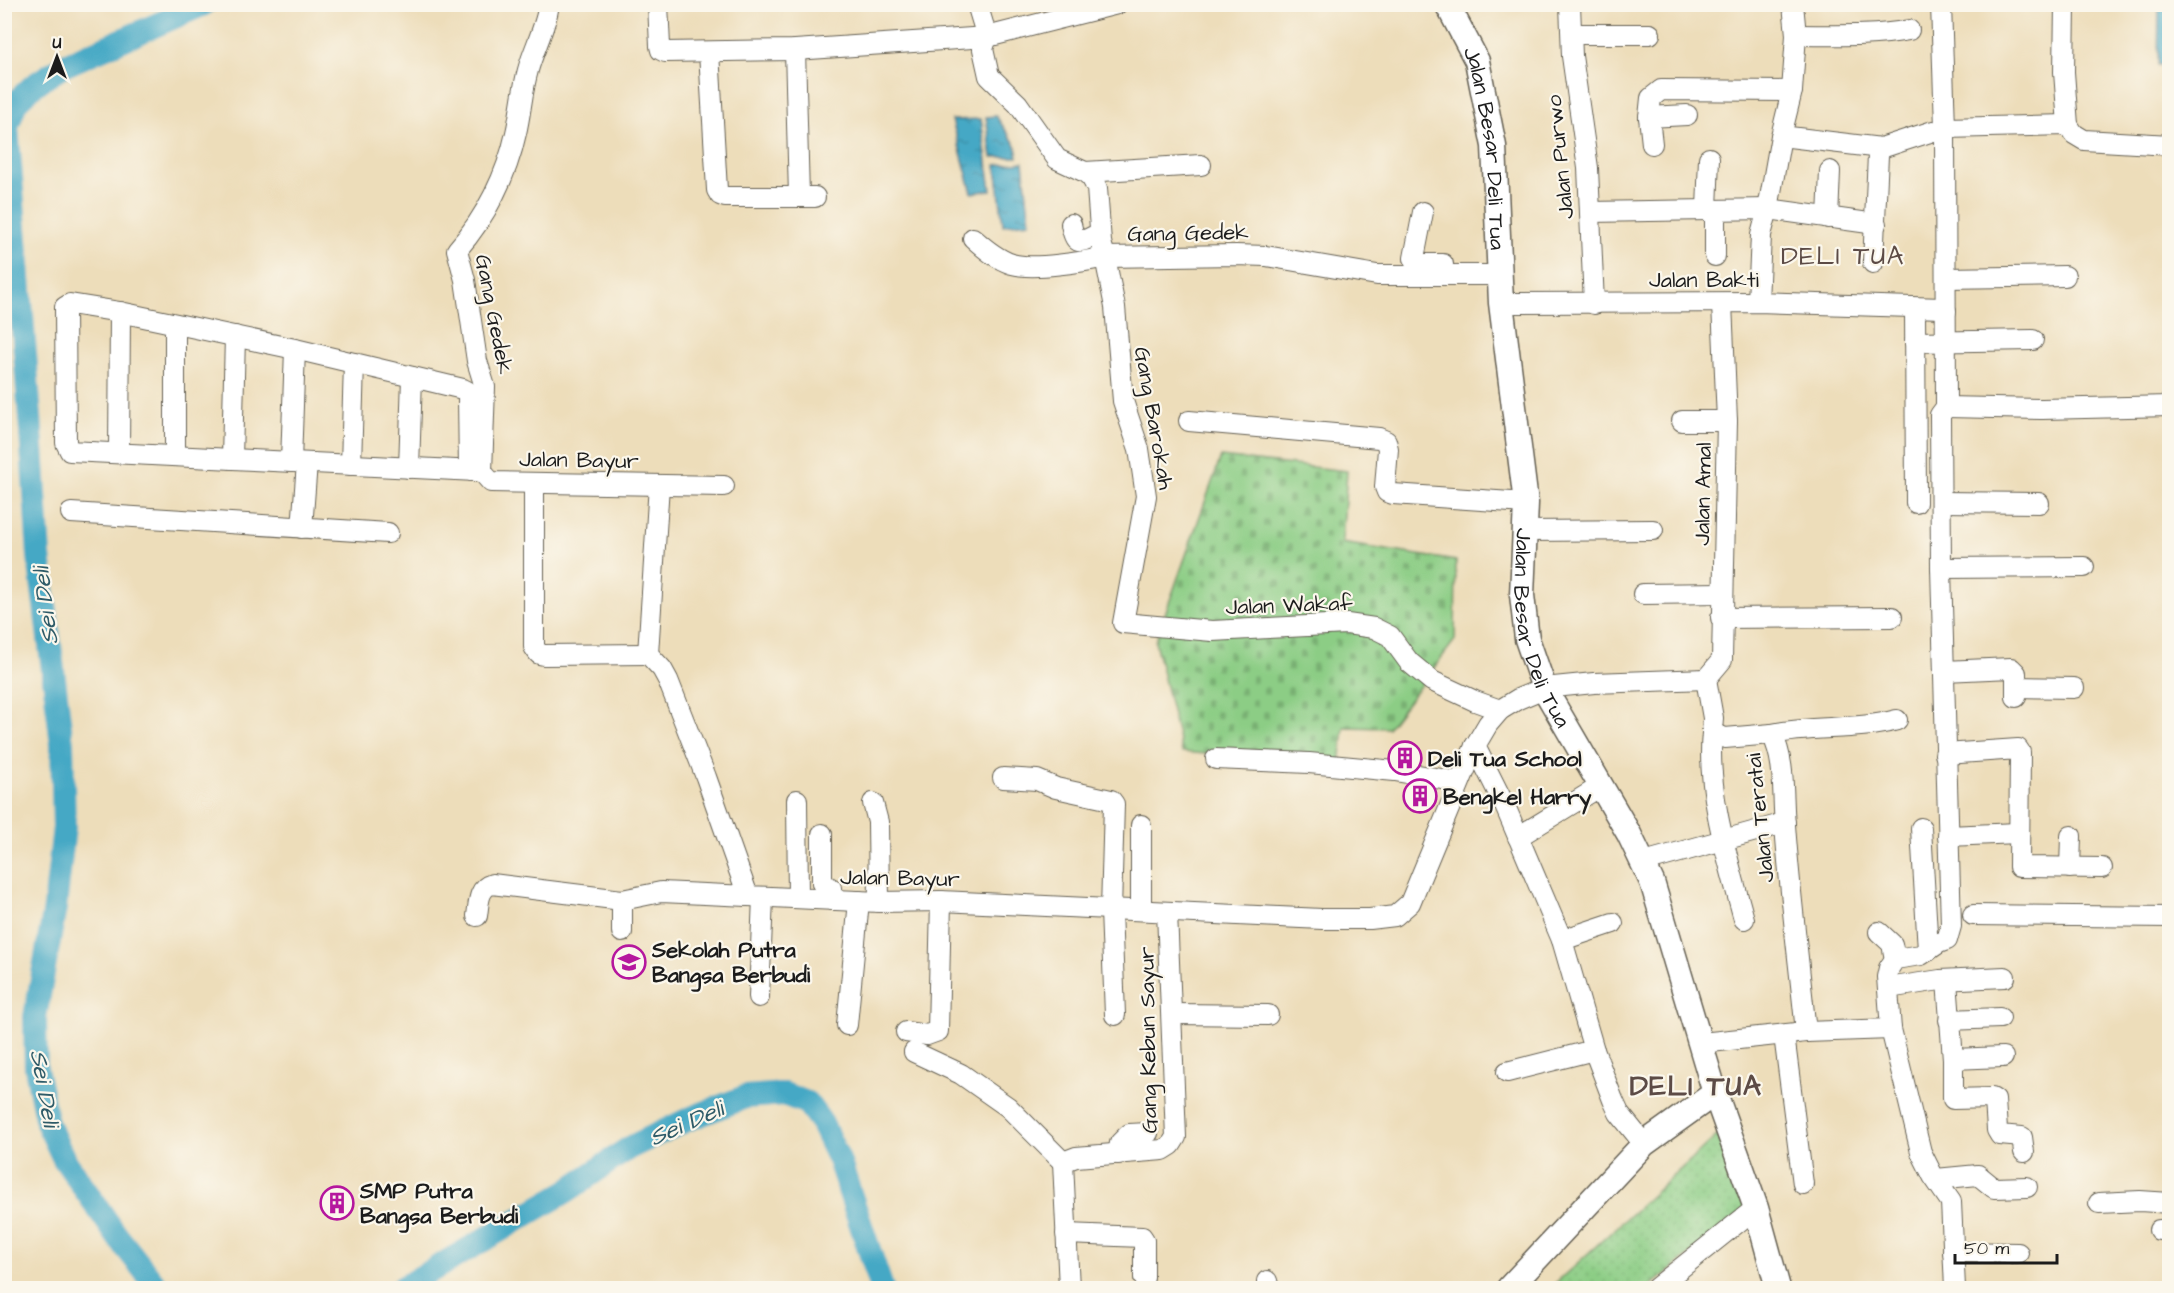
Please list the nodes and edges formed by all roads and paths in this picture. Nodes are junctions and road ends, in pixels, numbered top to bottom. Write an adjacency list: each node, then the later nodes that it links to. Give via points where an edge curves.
1 (549, 4): 72 (street, Gang Gedek, via 529,66 516,133 502,178 487,209 457,250 484,387)
2 (658, 4): 16 (street, via 662,50)
3 (977, 4): 14 (street)
4 (1117, 4): 14 (street)
5 (1447, 4): 42 (main road, Jalan Besar Deli Tua, via 1477,61 1489,118)
6 (1570, 4): 11 (street, Jalan Purwo)
7 (1793, 4): 13 (street)
8 (1941, 4): 21 (street)
9 (2065, 4): 20 (street)
10 (1909, 30): 13 (street)
11 (1572, 34): 12 (street); 33 (street, Jalan Purwo)
12 (1650, 34)
13 (1796, 35): 17 (street)
14 (987, 37): 15 (street); 29 (street, via 983,49 989,76 1018,104 1057,159)
15 (795, 50): 16 (street); 16 (street, via 807,197 720,195)
16 (709, 52)
17 (1792, 91): 19 (street, via 1661,90 1651,98); 22 (street)
18 (1687, 115): 19 (street)
19 (1649, 117): 23 (street)
20 (2068, 125): 21 (street); 24 (street, via 2084,140)
21 (1939, 129): 25 (street); 44 (street)
22 (1781, 136): 25 (street); 31 (street)
23 (1653, 144)
24 (2169, 145)
25 (1881, 148): 36 (street)
26 (1709, 158): 30 (street)
27 (1201, 165): 29 (street)
28 (1830, 171): 34 (street)
29 (1085, 172): 37 (street, Gang Gedek, via 1097,188)
30 (1711, 209): 31 (street); 33 (street); 39 (street)
31 (1768, 209): 34 (street); 45 (street, via 1761,235)
32 (1422, 212): 42 (street, via 1414,254 1419,263)
33 (1590, 212): 48 (street, Jalan Purwo)
34 (1828, 218): 36 (street)
35 (1071, 224): 37 (street, via 1076,241)
36 (1876, 224): 41 (street)
37 (1100, 233): 40 (street, Gang Gedek)
38 (973, 238): 40 (street, via 993,255 1016,265 1076,263)
39 (1715, 256)
40 (1105, 257): 42 (street, Gang Gedek, via 1275,257 1377,276); 91 (street, Gang Barokah, via 1115,307 1123,401 1139,449 1146,496)
41 (1873, 263)
42 (1500, 270): 46 (main road, Jalan Besar Deli Tua)
43 (2065, 276): 44 (street)
44 (1946, 278): 50 (street)
45 (1758, 302): 47 (street, Jalan Bakti); 49 (street, Jalan Bakti)
46 (1501, 303): 48 (street, Jalan Bakti); 77 (main road, Jalan Besar Deli Tua)
47 (1722, 303): 48 (street, Jalan Bakti); 65 (street, Jalan Amal)
48 (1594, 304)
49 (1915, 308): 50 (street, Jalan Bakti); 55 (street)
50 (1946, 310): 56 (street)
51 (120, 312): 52 (street); 66 (street); 66 (street, Jalan Bayur, via 66,304 63,312 66,446 73,451)
52 (175, 324): 53 (street); 67 (street)
53 (235, 336): 57 (street); 68 (street)
54 (2033, 340): 56 (street)
55 (1916, 342): 56 (street); 62 (street)
56 (1946, 342): 61 (street)
57 (295, 349): 58 (street); 69 (street)
58 (354, 363): 59 (street); 70 (street)
59 (412, 377): 71 (street); 72 (street, via 467,391)
60 (2169, 406): 61 (street)
61 (1943, 411): 62 (street); 76 (street)
62 (1916, 415): 78 (street)
63 (1189, 421): 77 (street, via 1379,438 1386,441 1388,449 1387,492)
64 (1682, 421): 65 (street)
65 (1727, 421): 87 (street, Jalan Amal)
66 (119, 453): 67 (street, Jalan Bayur)
67 (175, 456): 68 (street, Jalan Bayur)
68 (232, 459): 69 (street, Jalan Bayur)
69 (299, 462): 70 (street, Jalan Bayur); 81 (street)
70 (351, 465): 71 (street, Jalan Bayur)
71 (409, 468): 72 (street, Jalan Bayur)
72 (476, 471): 73 (street, Jalan Bayur, via 491,482)
73 (534, 483): 74 (street, Jalan Bayur); 92 (street, via 536,651 544,655)
74 (659, 484): 75 (street); 92 (street, Jalan Bayur)
75 (724, 486)
76 (1941, 502): 79 (street); 86 (street)
77 (1526, 503): 83 (main road, Jalan Besar Deli Tua)
78 (1916, 503)
79 (2039, 503)
80 (71, 513): 81 (street)
81 (302, 528): 84 (street)
82 (1653, 530): 83 (street)
83 (1525, 531): 95 (main road, Jalan Besar Deli Tua, via 1522,610 1527,639)
84 (388, 533)
85 (2084, 567): 86 (street)
86 (1941, 568): 93 (street)
87 (1722, 593): 88 (street); 90 (street, Jalan Amal)
88 (1643, 594)
89 (1892, 617): 90 (street)
90 (1721, 618): 94 (street, Jalan Amal, via 1722,660)
91 (1123, 623): 97 (street, Jalan Wakaf, via 1212,631 1347,624 1374,628 1390,636 1409,662 1432,681)
92 (648, 654): 121 (street, via 668,680)
93 (1944, 671): 96 (street, via 2011,668 2016,673 2016,692); 102 (street)
94 (1707, 679): 95 (street); 99 (street)
95 (1544, 688): 97 (street, Jalan Bayur); 106 (main road, Jalan Besar Deli Tua)
96 (2074, 688)
97 (1500, 710): 101 (street, Jalan Bayur)
98 (1897, 720): 100 (street, via 1857,728 1798,729)
99 (1712, 734): 100 (street, Jalan Teratai, via 1725,738); 117 (street, via 1713,773)
100 (1772, 734): 109 (street, Jalan Teratai, via 1782,761)
101 (1475, 746): 105 (street, Jalan Bayur); 116 (street)
102 (1945, 754): 112 (street, via 2018,749); 114 (street)
103 (1216, 759): 105 (street, via 1395,771)
104 (1003, 778): 128 (street, via 1037,780 1113,802)
105 (1459, 782): 130 (street, Jalan Bayur, via 1410,903 1395,916 1322,919)
106 (1601, 786): 116 (street); 118 (main road, Jalan Besar Deli Tua)
107 (797, 800): 122 (street)
108 (873, 803): 127 (street, via 878,822)
109 (1785, 823): 117 (street); 153 (street, Jalan Teratai)
110 (1142, 825): 129 (street)
111 (1921, 828): 139 (street)
112 (2018, 833): 114 (street); 119 (street, via 2019,867)
113 (822, 834): 124 (street, via 822,883 831,888)
114 (1948, 836): 139 (street, via 1950,932 1947,940)
115 (2071, 836): 119 (street)
116 (1518, 837): 138 (street)
117 (1723, 839): 118 (street); 134 (street)
118 (1644, 862): 155 (main road, Jalan Besar Deli Tua)
119 (2070, 868): 120 (street)
120 (2102, 868)
121 (756, 897): 122 (street, Jalan Bayur); 123 (street, Jalan Bayur, via 661,892); 144 (street)
122 (798, 898): 124 (street, Jalan Bayur)
123 (622, 900): 131 (street, Jalan Bayur, via 492,884 481,891); 136 (street)
124 (832, 900): 125 (street, Jalan Bayur)
125 (859, 901): 127 (street, Jalan Bayur); 150 (street)
126 (941, 901): 127 (street, Jalan Bayur); 128 (street, Jalan Bayur); 152 (street, via 938,1031 927,1035)
127 (879, 902)
128 (1111, 910): 129 (street, Jalan Bayur); 146 (street)
129 (1142, 910): 130 (street, Jalan Bayur)
130 (1167, 912): 145 (street, Gang Kebun Sayur)
131 (477, 915)
132 (1973, 915): 133 (street)
133 (2169, 917)
134 (1744, 919)
135 (1613, 923): 138 (street)
136 (622, 932)
137 (1879, 932): 140 (street, via 1892,944)
138 (1562, 940): 156 (street)
139 (1928, 951): 140 (street)
140 (1895, 959): 143 (street, via 1888,972)
141 (2005, 977): 142 (street)
142 (1947, 981): 143 (street); 149 (street)
143 (1888, 988): 151 (street)
144 (759, 997)
145 (1173, 1014): 147 (street); 165 (street, Gang Kebun Sayur, via 1176,1137 1162,1150)
146 (1115, 1015)
147 (1268, 1015)
148 (2000, 1018): 149 (street)
149 (1949, 1020): 159 (street)
150 (847, 1025)
151 (1891, 1029): 153 (street); 167 (street, via 1923,1127 1921,1152)
152 (906, 1032)
153 (1806, 1032): 154 (street)
154 (1784, 1035): 155 (street); 168 (street)
155 (1701, 1043): 161 (main road, Jalan Besar Deli Tua)
156 (1594, 1050): 160 (street); 163 (street, via 1619,1113)
157 (914, 1052): 166 (street, via 962,1074 1008,1107)
158 (2003, 1057): 159 (street)
159 (1953, 1059): 164 (street, via 1953,1099 1995,1100 1997,1130 2000,1135 2022,1137)
160 (1508, 1072)
161 (1717, 1100): 163 (main road); 172 (main road, Jalan Besar Deli Tua); 179 (main road, via 1648,1159)
162 (1148, 1133): 165 (street, via 1129,1134 1120,1143)
163 (1644, 1144): 178 (main road)
164 (2024, 1152)
165 (1118, 1154): 166 (street, Gang Kebun Sayur, via 1076,1157)
166 (1063, 1162): 173 (street)
167 (1936, 1179): 169 (street, via 1978,1175 1994,1188); 174 (street, via 1951,1202)
168 (1803, 1184)
169 (2027, 1187)
170 (2099, 1203): 171 (street)
171 (2169, 1203)
172 (1756, 1208): 180 (street); 181 (main road, Jalan Besar Deli Tua)
173 (1066, 1234): 176 (street, via 1142,1238); 177 (street)
174 (1953, 1252): 175 (street); 182 (street)
175 (2018, 1252)
176 (1144, 1278)
177 (1069, 1288)
178 (1509, 1288)
179 (1528, 1288)
180 (1656, 1288)
181 (1778, 1288)
182 (1956, 1288)

